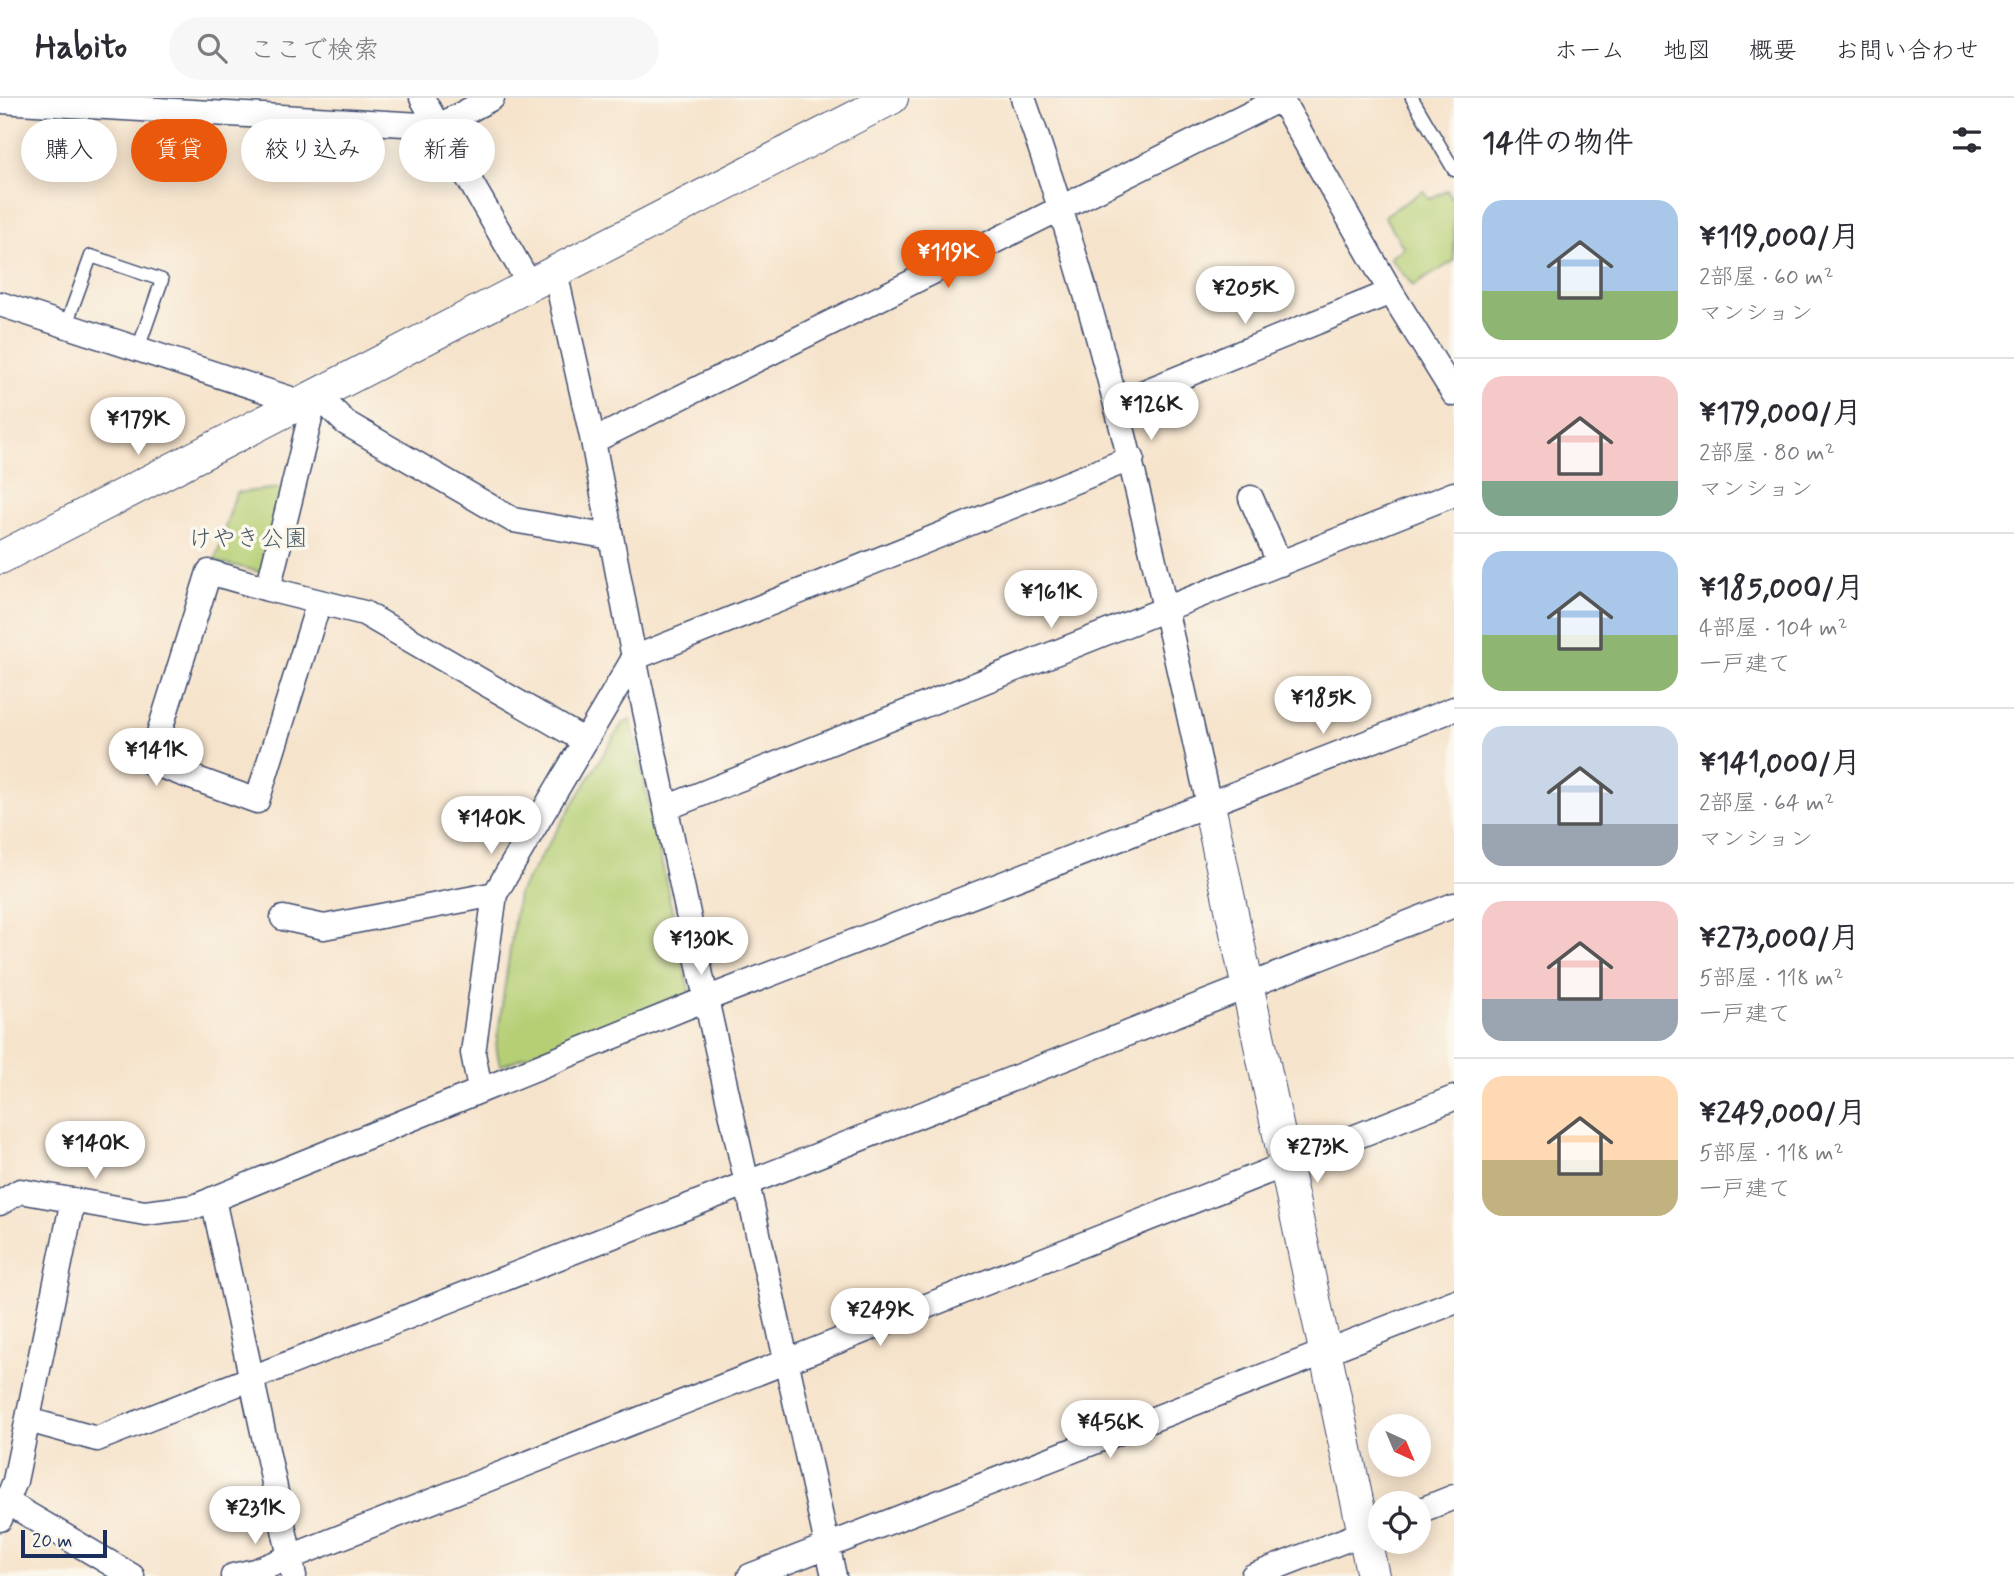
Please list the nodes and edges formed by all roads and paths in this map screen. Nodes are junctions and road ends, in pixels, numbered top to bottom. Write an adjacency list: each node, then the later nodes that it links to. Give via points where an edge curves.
1 (422, 98): 8 (street)
2 (492, 98): 9 (street)
3 (892, 98): 14 (street)
4 (1023, 98): 13 (street)
5 (1282, 98): 13 (street); 15 (street)
6 (1412, 98): 11 (lane)
7 (0, 101): 10 (street)
8 (435, 119)
9 (452, 119)
10 (399, 124)
11 (1454, 170)
12 (477, 182): 14 (street)
13 (1062, 208): 21 (street); 22 (street)
14 (542, 278): 20 (street); 22 (street)
15 (1391, 292): 19 (street); 21 (street)
16 (0, 303): 17 (street)
17 (66, 325): 18 (street); 18 (lane, via 91,256 163,280)
18 (138, 349): 20 (street)
19 (1454, 394)
20 (308, 398): 26 (street, via 513,520); 27 (street); 29 (street)
21 (1117, 403): 23 (street)
22 (593, 441): 26 (street)
23 (1132, 458): 31 (street); 32 (street)
24 (1454, 494): 28 (street)
25 (1251, 498): 28 (street)
26 (611, 537): 32 (street)
27 (0, 558)
28 (1279, 564): 31 (street)
29 (268, 589): 30 (street); 30 (street, via 208,572 150,762 257,801)
30 (318, 602): 34 (street, via 364,613)
31 (1166, 609): 35 (street); 36 (street)
32 (634, 658): 34 (street); 36 (street)
33 (1454, 709): 35 (street)
34 (585, 741): 37 (street)
35 (1209, 805): 40 (street); 41 (street)
36 (666, 808): 41 (street)
37 (495, 894): 39 (street, via 324,928); 42 (street, via 473,1053)
38 (1454, 905): 40 (street)
39 (283, 918)
40 (1248, 986): 44 (street); 45 (street)
41 (705, 999): 42 (street); 45 (street)
42 (480, 1089): 46 (street)
43 (1454, 1098): 44 (street)
44 (1286, 1164): 50 (street); 51 (street)
45 (746, 1184): 51 (street); 52 (street)
46 (213, 1199): 47 (street, via 194,1207 145,1213); 52 (street)
47 (73, 1200): 48 (street, via 20,1191); 53 (street)
48 (0, 1203)
49 (1454, 1301): 50 (street)
50 (1325, 1352): 57 (street); 59 (street)
51 (788, 1360): 59 (street); 61 (street)
52 (252, 1380): 53 (street, via 97,1439); 61 (street)
53 (28, 1420): 56 (street)
54 (1454, 1497): 55 (street)
55 (1431, 1506)
56 (4, 1511): 62 (street)
57 (1368, 1514)
58 (1368, 1531): 66 (street)
59 (828, 1546): 64 (street); 65 (street)
60 (1373, 1554): 67 (street)
61 (292, 1566): 63 (street)
62 (132, 1576)
63 (233, 1576)
64 (750, 1576)
65 (834, 1576)
66 (1253, 1576)
67 (1373, 1576)

